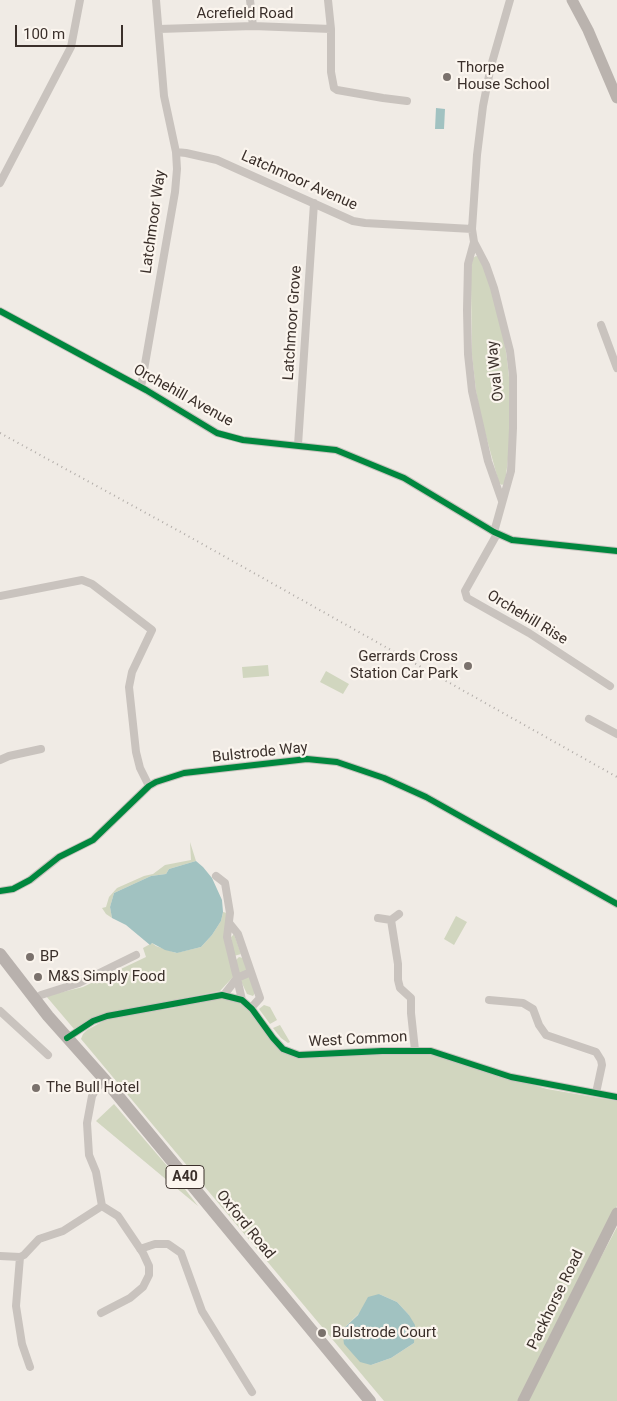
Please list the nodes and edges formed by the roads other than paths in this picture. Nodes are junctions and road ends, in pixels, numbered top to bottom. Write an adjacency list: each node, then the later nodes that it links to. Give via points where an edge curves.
1 (80, 0): 13 (street, via 71,47)
2 (156, 0): 8 (street, Latchmoor Way)
3 (250, 0): 7 (street)
4 (328, 0): 9 (street)
5 (510, 0): 15 (street, Oval Way, via 483,106)
6 (572, 0): 10 (main road)
7 (253, 26): 8 (street, Acrefield Road); 9 (street, Acrefield Road)
8 (159, 29): 12 (street, Latchmoor Way, via 164,96)
9 (331, 30): 11 (street, via 334,88)
10 (617, 98)
11 (406, 101)
12 (176, 152): 14 (street, Latchmoor Avenue, via 217,160); 20 (street, Latchmoor Way, via 175,192)
13 (0, 183)
14 (314, 203): 15 (street, Latchmoor Avenue, via 352,221); 21 (street, Latchmoor Grove)
15 (472, 229): 16 (street, Oval Way)
16 (474, 242): 22 (street, Oval Way, via 468,264 467,310 471,381 488,460); 22 (street, Oval Way, via 494,288 513,376 511,471)
17 (0, 311): 20 (street, Orchehill Avenue)
18 (601, 325): 19 (street)
19 (617, 368)
20 (141, 387): 21 (street, Orchehill Avenue, via 217,432 243,440)
21 (298, 445): 23 (street, Orchehill Avenue, via 336,450 404,478)
22 (502, 501): 23 (street, Oval Way)
23 (495, 533): 24 (street, Orchehill Avenue, via 512,540); 26 (street, Orchehill Rise, via 465,591 467,598 529,633)
24 (617, 551)
25 (0, 596): 31 (street, via 82,580 92,584 152,630 132,672 129,687 136,752)
26 (610, 686)
27 (589, 720): 28 (street)
28 (617, 734)
29 (41, 749): 30 (street)
30 (0, 760)
31 (149, 786): 33 (street, Bulstrode Way, via 93,840 59,858 30,880 13,889); 34 (street, Bulstrode Way, via 184,773 307,759 337,762 426,797)
32 (216, 876): 38 (street, via 225,883)
33 (0, 891)
34 (617, 904)
35 (399, 914): 37 (street)
36 (378, 918): 37 (street)
37 (391, 920): 52 (street, via 400,988 411,998)
38 (230, 924): 40 (street, via 238,934); 42 (street, via 227,938)
39 (0, 954): 46 (main road, Oxford Road / A40)
40 (244, 954): 42 (street); 43 (street)
41 (136, 955): 46 (street, via 80,983)
42 (232, 958): 44 (street)
43 (250, 972): 44 (street); 49 (street, via 260,998)
44 (237, 978): 45 (street); 47 (street)
45 (224, 995): 47 (street, West Common); 51 (street, West Common, via 107,1016)
46 (35, 999): 51 (main road, Oxford Road / A40)
47 (242, 1000): 49 (street, West Common)
48 (489, 1000): 55 (street, via 523,1003 533,1009 546,1034 596,1052 602,1065)
49 (251, 1008): 52 (street, West Common, via 283,1048 299,1055)
50 (0, 1011): 53 (street)
51 (67, 1038): 54 (main road, Oxford Road / A40)
52 (415, 1050): 55 (street, West Common, via 431,1051 511,1077)
53 (48, 1055)
54 (105, 1080): 57 (street, via 92,1096 87,1122 89,1155 96,1172); 65 (main road, Oxford Road / A40)
55 (596, 1093): 56 (street, West Common)
56 (617, 1097)
57 (102, 1206): 59 (street, via 118,1216); 61 (street, via 63,1231 39,1239)
58 (617, 1213): 66 (main road, Packhorse Road)
59 (140, 1249): 62 (street, via 149,1266 143,1287 130,1298); 64 (street, via 168,1244 181,1253 202,1312)
60 (0, 1256): 61 (street)
61 (20, 1258): 63 (street, via 16,1306 22,1344)
62 (101, 1313)
63 (30, 1367)
64 (252, 1392)
65 (370, 1401)
66 (523, 1401)

